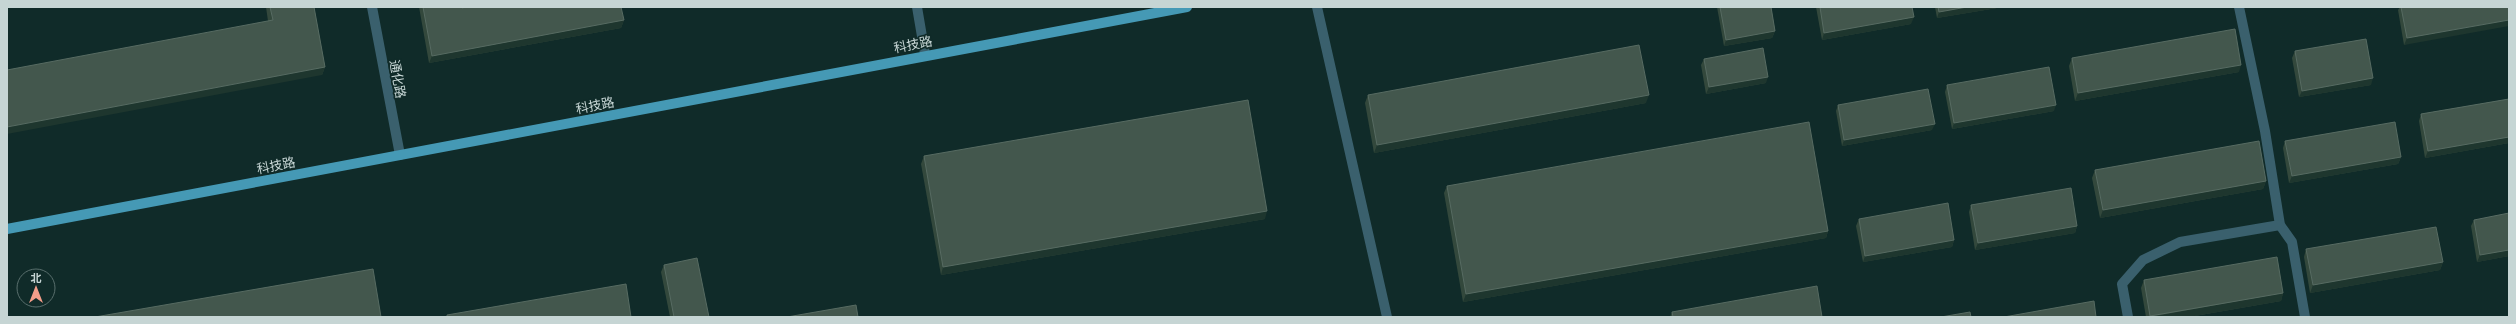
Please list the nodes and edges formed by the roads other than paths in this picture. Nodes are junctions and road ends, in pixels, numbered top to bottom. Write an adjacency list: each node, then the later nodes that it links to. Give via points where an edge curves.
1 (372, 7): 7 (street, 通化路)
2 (917, 7): 6 (street)
3 (1187, 7): 6 (main road, 科技路)
4 (1317, 7): 10 (street)
5 (2239, 7): 8 (street, via 2265,131)
6 (926, 54): 7 (main road, 科技路)
7 (400, 155): 9 (main road, 科技路)
8 (2280, 225): 11 (street, via 2180,242 2143,260 2122,284); 12 (street, via 2292,242)
9 (7, 229)
10 (1388, 317)
11 (2128, 317)
12 (2305, 317)

